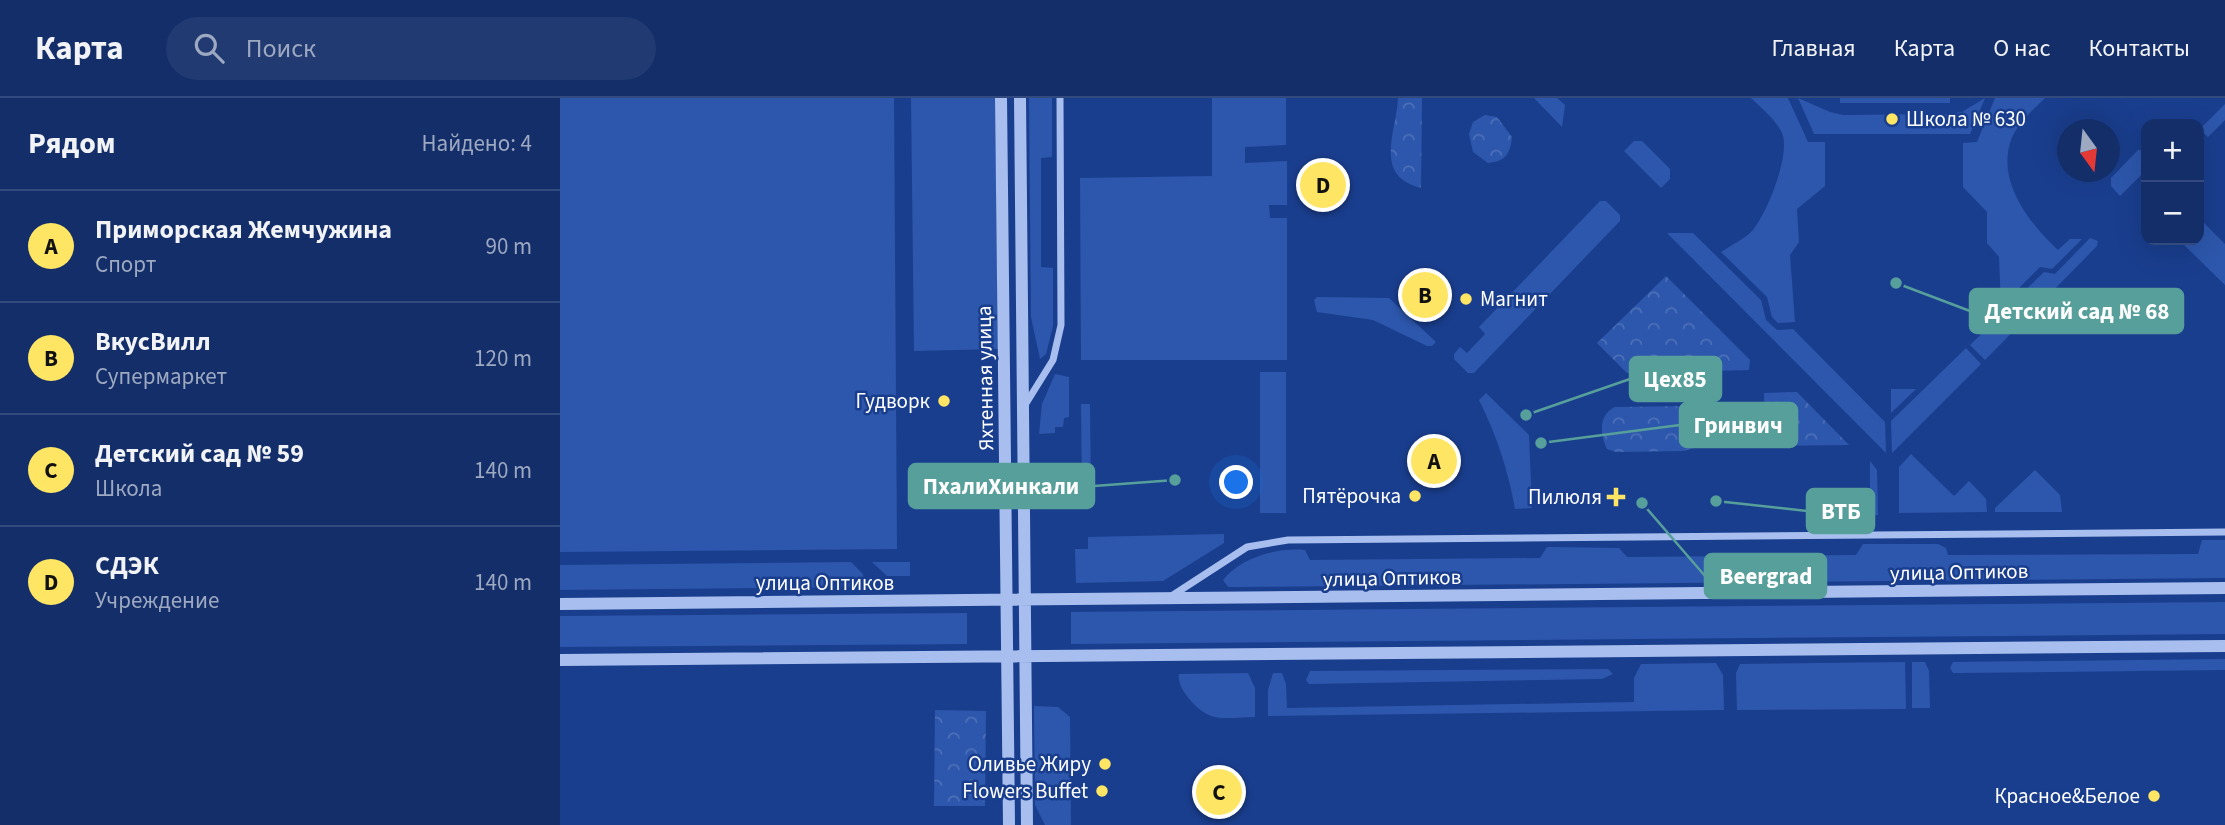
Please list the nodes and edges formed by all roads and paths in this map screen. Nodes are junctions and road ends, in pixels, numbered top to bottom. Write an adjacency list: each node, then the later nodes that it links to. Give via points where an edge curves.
1 (1001, 98): 8 (street, Яхтенная улица)
2 (1020, 98): 4 (street, Яхтенная улица)
3 (1060, 98): 4 (street, via 1061,325 1053,360)
4 (1023, 409): 9 (street, Яхтенная улица)
5 (2225, 531): 7 (street, via 1289,540 1247,547)
6 (2225, 588): 7 (street, улица Оптиков)
7 (1166, 600): 9 (street, улица Оптиков)
8 (1006, 601): 9 (street, улица Оптиков); 10 (street, улица Оптиков); 13 (street, Яхтенная улица)
9 (1025, 601): 12 (street, Яхтенная улица)
10 (560, 604)
11 (2225, 646): 12 (street)
12 (1026, 656): 13 (street); 15 (street, Яхтенная улица)
13 (1007, 657): 14 (street); 16 (street, Яхтенная улица)
14 (560, 660)
15 (1029, 821)
16 (1009, 825)

